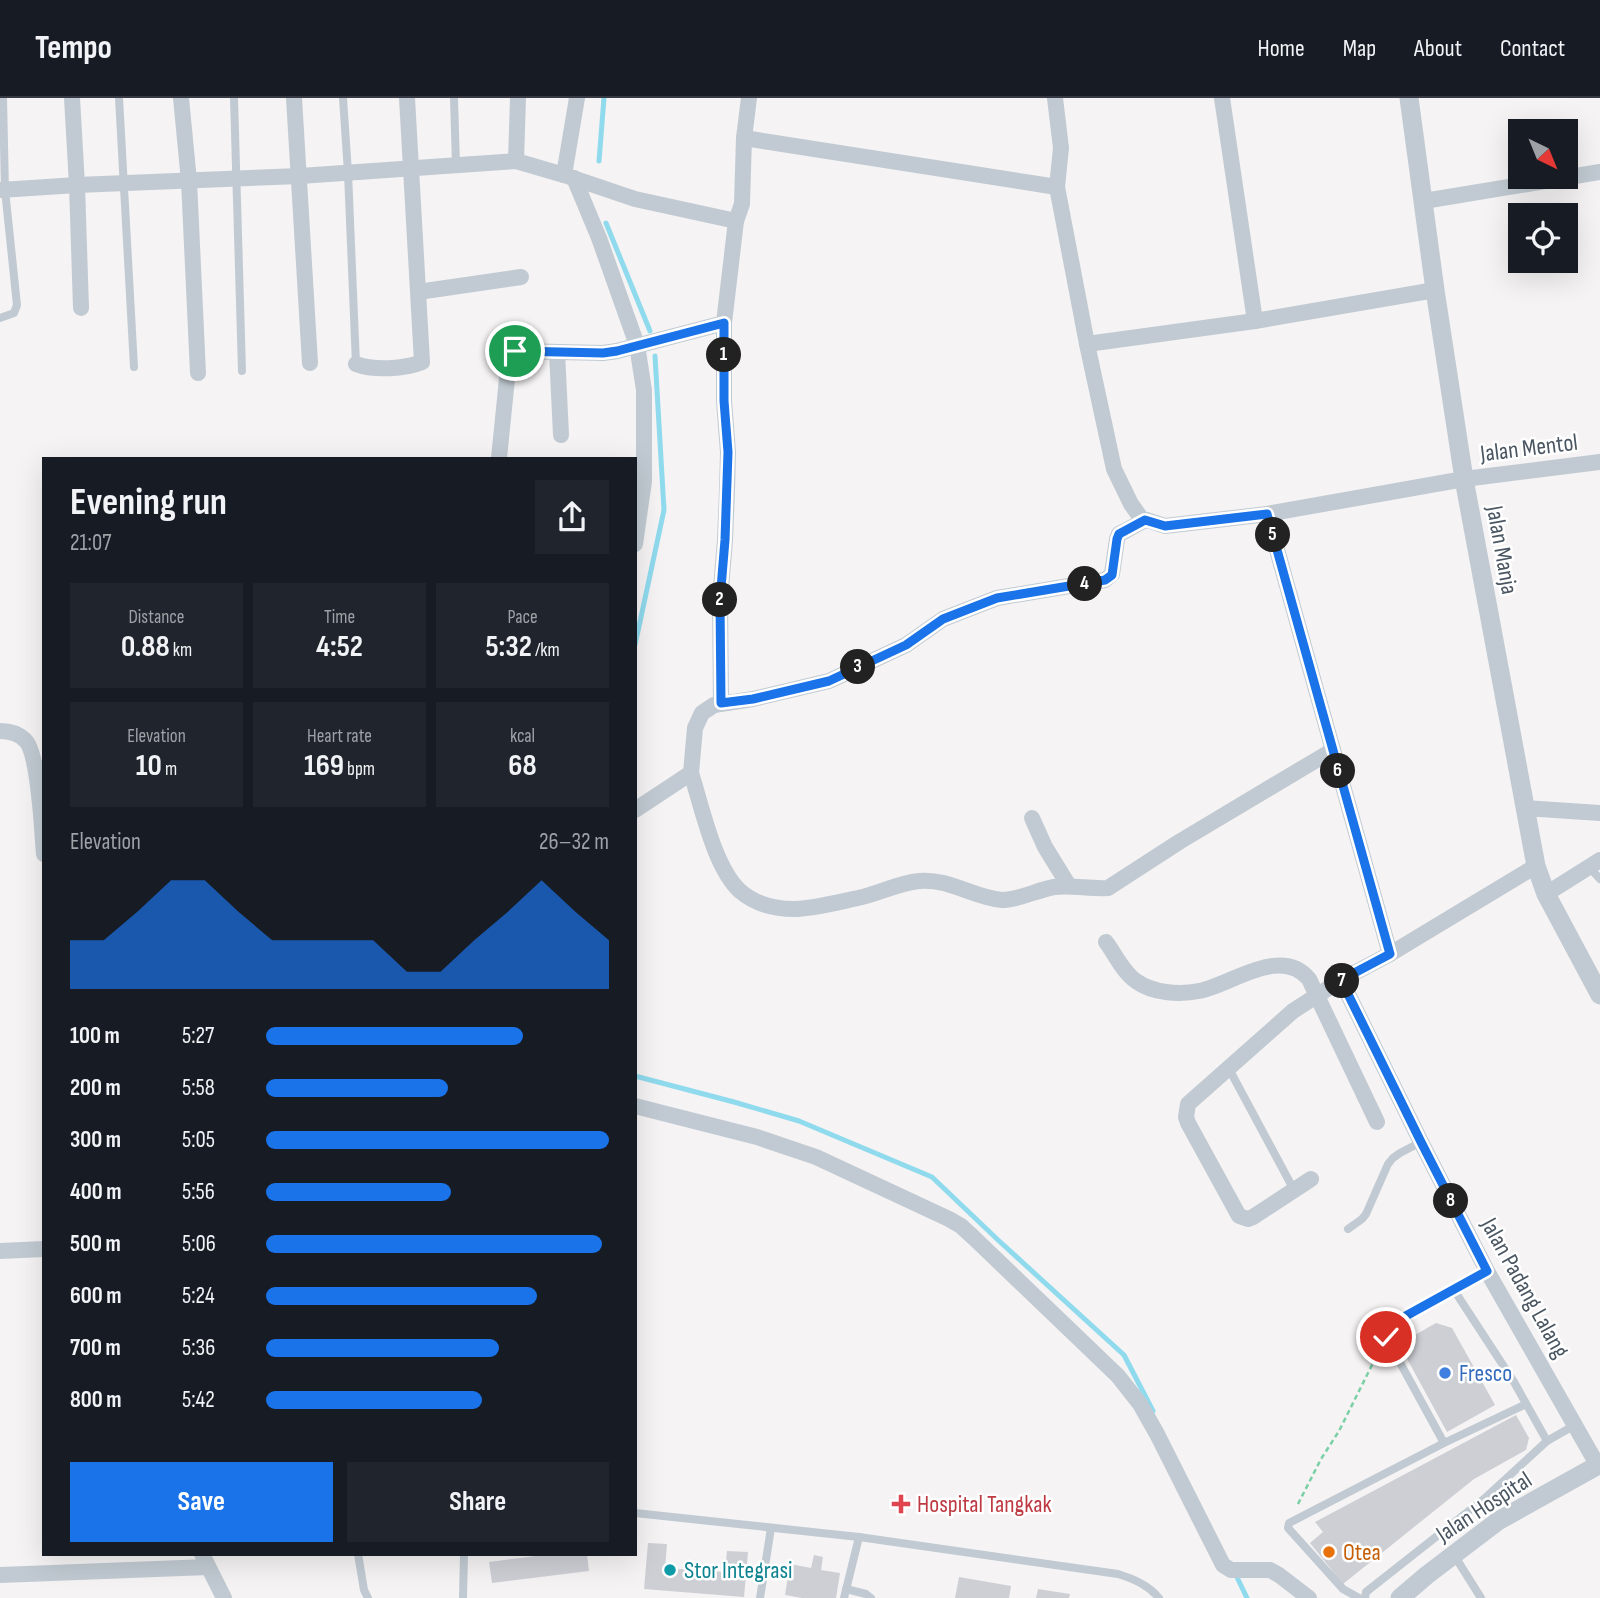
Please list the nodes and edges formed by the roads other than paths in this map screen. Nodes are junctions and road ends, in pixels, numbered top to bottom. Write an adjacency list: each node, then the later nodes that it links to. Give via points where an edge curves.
1 (3, 98): 29 (lane)
2 (72, 98): 27 (street)
3 (118, 98): 26 (lane)
4 (181, 98): 25 (street)
5 (234, 98): 24 (lane)
6 (294, 98): 22 (street)
7 (343, 98): 21 (lane)
8 (407, 98): 19 (street)
9 (454, 98): 18 (lane)
10 (518, 98): 17 (street)
11 (577, 98): 23 (street)
12 (749, 98): 16 (street)
13 (1055, 98): 28 (street, via 1061,148)
14 (1222, 98): 37 (street)
15 (1409, 98): 30 (street, Jalan Manja)
16 (744, 138): 28 (street); 31 (street, via 743,204)
17 (516, 161): 18 (street); 23 (street)
18 (456, 165): 19 (street)
19 (411, 169): 21 (street); 34 (street)
20 (1600, 172): 30 (street)
21 (348, 173): 22 (street); 43 (lane)
22 (300, 176): 24 (street); 42 (street)
23 (569, 176): 31 (street, via 635,200); 40 (street, via 599,238)
24 (236, 179): 25 (street); 45 (lane)
25 (189, 181): 26 (street); 46 (street)
26 (123, 184): 27 (street); 44 (lane)
27 (77, 185): 29 (street); 35 (street)
28 (1057, 187): 39 (street)
29 (2, 190): 36 (lane, via 17,306 14,313)
30 (1424, 201): 33 (street, Jalan Manja)
31 (736, 221): 38 (street)
32 (521, 277): 34 (street)
33 (1436, 290): 37 (street); 50 (street, Jalan Manja)
34 (418, 292): 43 (street, via 422,362 365,368)
35 (81, 308)
36 (0, 318)
37 (1255, 321): 39 (street)
38 (724, 323): 40 (street); 54 (street, via 728,452 720,600)
39 (1087, 344): 52 (street, via 1114,469 1131,504)
40 (636, 345): 41 (street, via 603,353); 53 (street, via 644,390 644,481)
41 (557, 352): 47 (street); 48 (street, via 510,354)
42 (310, 363)
43 (356, 364)
44 (134, 367)
45 (242, 371)
46 (198, 373)
47 (561, 435)
48 (499, 457)
49 (1600, 462): 50 (street, Jalan Mentol)
50 (1464, 479): 51 (street, Jalan Mentol); 58 (street, Jalan Manja)
51 (1267, 514): 52 (street, Jalan Mentol, via 1165,526); 56 (street)
52 (1145, 520): 54 (street, via 1119,534 1112,575 1105,580 997,598 943,619 906,645 829,681)
53 (637, 530)
54 (721, 703): 57 (street, via 702,713 695,727)
55 (0, 731): 62 (street, via 27,741 35,763)
56 (1332, 750): 65 (street, via 1108,888); 68 (street)
57 (691, 773): 59 (street); 65 (street, via 730,879 756,902 774,908 797,909 862,897 918,881 938,881 1005,900)
58 (1524, 808): 60 (street); 63 (street, Jalan Manja)
59 (637, 809)
60 (1600, 813)
61 (1032, 818): 65 (street)
62 (42, 834)
63 (1536, 866): 66 (street, Jalan Manja); 68 (street)
64 (1597, 869): 66 (street)
65 (1069, 886)
66 (1546, 894): 70 (street, Jalan Manja)
67 (1107, 942): 71 (street, via 1128,974 1150,989 1200,991 1278,965 1303,972)
68 (1390, 954): 69 (street)
69 (1341, 980): 71 (street); 75 (street, Jalan Padang Lalang)
70 (1600, 995)
71 (1316, 996): 72 (street); 74 (street)
72 (1228, 1068): 77 (lane); 77 (street, via 1188,1104 1186,1117 1236,1213 1248,1219)
73 (637, 1107): 103 (street, via 816,1157 961,1226 1118,1376 1140,1404 1223,1565 1270,1570)
74 (1377, 1122)
75 (1421, 1142): 78 (lane, via 1393,1158 1364,1217); 81 (street, Jalan Padang Lalang)
76 (1311, 1179): 77 (street)
77 (1294, 1190)
78 (1348, 1229)
79 (42, 1250): 80 (street)
80 (0, 1251)
81 (1487, 1271): 82 (lane); 84 (street, Jalan Padang Lalang)
82 (1454, 1290): 83 (lane); 86 (lane, via 1393,1323 1386,1337)
83 (1526, 1404): 85 (lane); 86 (lane)
84 (1575, 1425): 85 (lane); 87 (street, Jalan Padang Lalang)
85 (1547, 1441): 105 (lane)
86 (1444, 1443): 104 (lane, via 1289,1523 1288,1528 1343,1589)
87 (1599, 1465): 91 (street, Jalan Hospital, via 1498,1521)
88 (637, 1513): 89 (lane)
89 (771, 1528): 90 (lane); 100 (lane)
90 (859, 1537): 96 (lane); 102 (lane, via 1118,1574)
91 (1454, 1555): 106 (street, Jalan Hospital); 107 (lane)
92 (358, 1556): 98 (lane)
93 (464, 1556): 99 (lane)
94 (205, 1560): 95 (street); 97 (street)
95 (0, 1575)
96 (845, 1593): 101 (lane)
97 (224, 1598)
98 (368, 1598)
99 (463, 1598)
100 (760, 1598)
101 (871, 1598)
102 (1159, 1598)
103 (1309, 1598)
104 (1359, 1598)
105 (1364, 1598)
106 (1400, 1598)
107 (1481, 1598)

